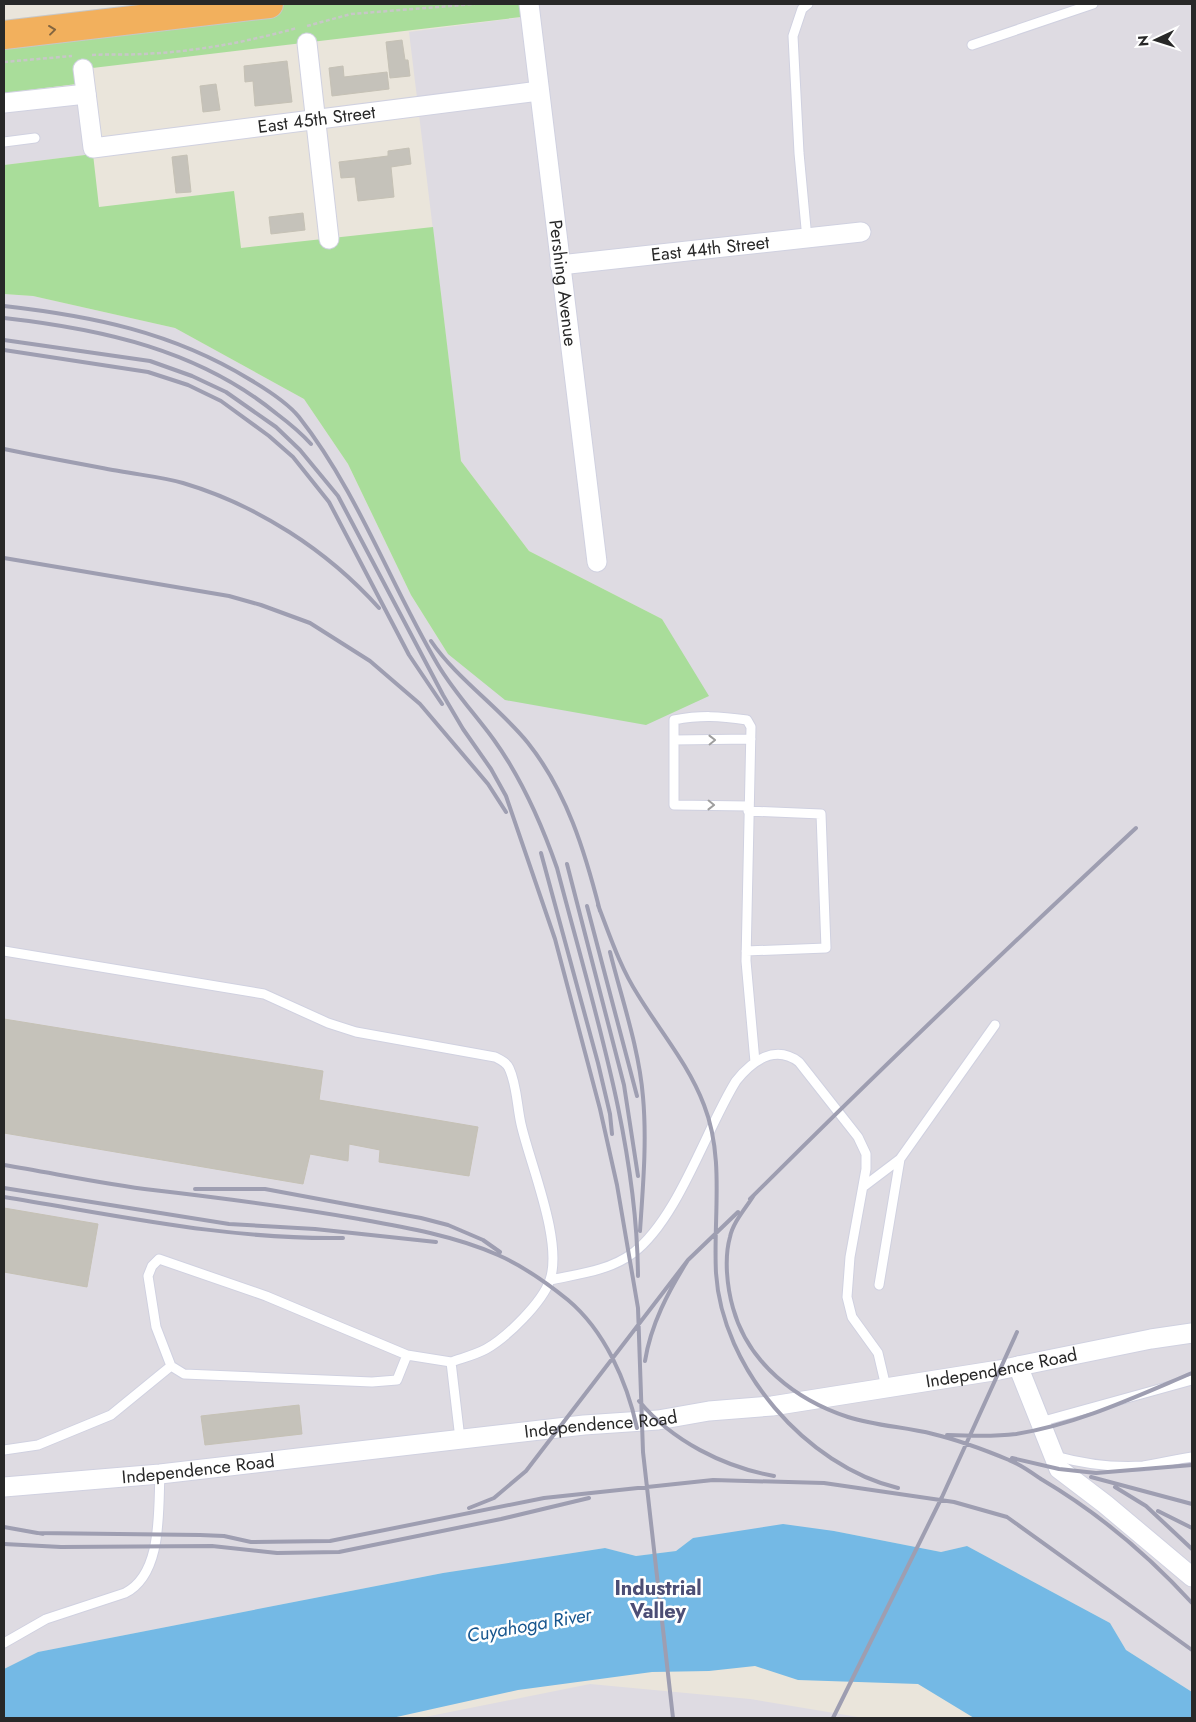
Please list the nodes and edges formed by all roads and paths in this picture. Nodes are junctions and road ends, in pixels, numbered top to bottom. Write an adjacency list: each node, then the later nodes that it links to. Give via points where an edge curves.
1 (269, 4): 7 (highway, one-way to 1)
2 (475, 4): 10 (path, via 351,14 256,39)
3 (529, 4): 12 (street, Pershing Avenue)
4 (808, 4): 20 (lane, via 802,10 793,36)
5 (1094, 4): 6 (lane)
6 (1077, 6): 9 (lane)
7 (4, 36)
8 (307, 43): 15 (street)
9 (972, 45)
10 (82, 60): 11 (path); 13 (street)
11 (4, 62)
12 (539, 91): 15 (street, East 45th Street); 21 (street, Pershing Avenue)
13 (86, 94): 14 (street); 15 (street, East 45th Street, via 93,148)
14 (4, 103)
15 (316, 121): 19 (street)
16 (35, 138): 17 (lane)
17 (4, 142)
18 (861, 232): 20 (street, East 44th Street)
19 (328, 239)
20 (807, 239): 21 (street, East 44th Street)
21 (560, 265): 22 (street, Pershing Avenue)
22 (596, 562)
23 (751, 739): 24 (lane, one-way to 23); 24 (lane, via 747,720 701,715 674,720); 25 (lane)
24 (674, 740): 25 (lane, one-way to 25, via 674,805)
25 (748, 808): 27 (lane); 27 (lane, via 821,814 826,948)
26 (4, 951): 32 (lane, via 264,994 356,1032 503,1060 511,1074 551,1239 553,1266)
27 (746, 951): 29 (lane)
28 (995, 1025): 30 (lane)
29 (755, 1062): 31 (lane, via 775,1054 790,1056 799,1062 863,1146 867,1161); 32 (lane, via 728,1093 667,1211 646,1241 608,1266)
30 (900, 1159): 31 (lane); 33 (lane)
31 (863, 1187): 40 (lane, via 847,1280 847,1302 852,1317 878,1352)
32 (550, 1280): 36 (lane, via 529,1313 494,1343)
33 (879, 1285)
34 (1192, 1333): 38 (street, Independence Road)
35 (407, 1355): 36 (lane); 37 (lane, via 396,1380 372,1382 184,1374); 37 (lane, via 266,1296 159,1259 148,1276 156,1327)
36 (450, 1362): 42 (lane)
37 (171, 1366): 43 (lane, via 111,1415 38,1446)
38 (1018, 1366): 40 (street, Independence Road); 41 (street)
39 (1192, 1380): 41 (lane)
40 (886, 1386): 42 (street, Independence Road, via 772,1406)
41 (1040, 1422): 44 (street)
42 (460, 1439): 46 (street, Independence Road)
43 (4, 1450)
44 (1055, 1456): 45 (lane, via 1108,1466 1143,1466); 48 (street, via 1059,1469)
45 (1192, 1457)
46 (160, 1474): 47 (street, Independence Road); 49 (lane, via 157,1535 148,1569 133,1589 46,1618)
47 (4, 1487)
48 (1192, 1577)
49 (5, 1640)

